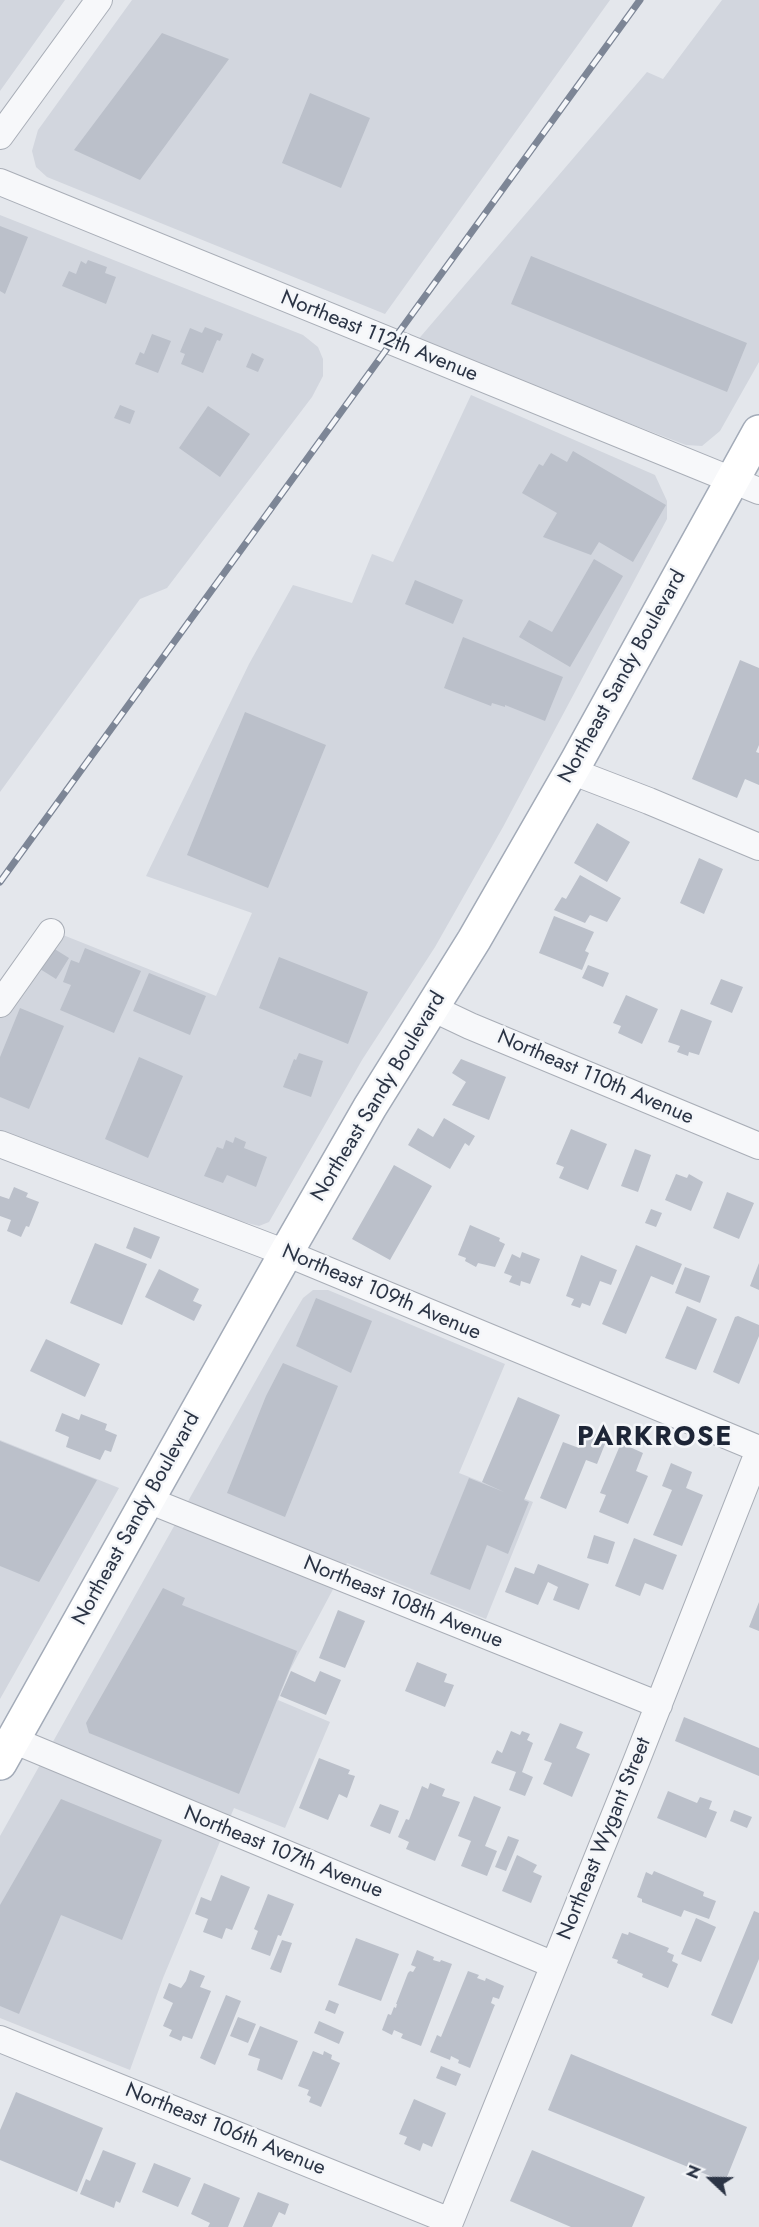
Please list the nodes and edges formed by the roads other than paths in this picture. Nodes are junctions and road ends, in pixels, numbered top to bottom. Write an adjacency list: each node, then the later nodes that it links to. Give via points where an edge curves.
1 (99, 0): 2 (street)
2 (0, 136)
3 (0, 182): 5 (street, Northeast 112th Avenue)
4 (759, 432): 5 (main road, Northeast Sandy Boulevard)
5 (746, 486): 6 (main road, Northeast Sandy Boulevard)
6 (571, 771): 7 (street); 10 (main road, Northeast Sandy Boulevard)
7 (759, 847)
8 (51, 932): 9 (street)
9 (0, 1004)
10 (432, 1008): 12 (street, Northeast 110th Avenue); 13 (main road, Northeast Sandy Boulevard)
11 (0, 1144): 13 (street, Northeast 109th Avenue)
12 (759, 1146)
13 (286, 1253): 14 (street, Northeast 109th Avenue); 15 (main road, Northeast Sandy Boulevard)
14 (759, 1450): 16 (street, Northeast Wygant Street)
15 (148, 1500): 16 (street, Northeast 108th Avenue); 17 (main road, Northeast Sandy Boulevard)
16 (659, 1705): 18 (street, Northeast Wygant Street)
17 (7, 1751): 18 (street, Northeast 107th Avenue)
18 (554, 1965): 20 (street, Northeast Wygant Street)
19 (0, 2039): 20 (street, Northeast 106th Avenue)
20 (449, 2224)

